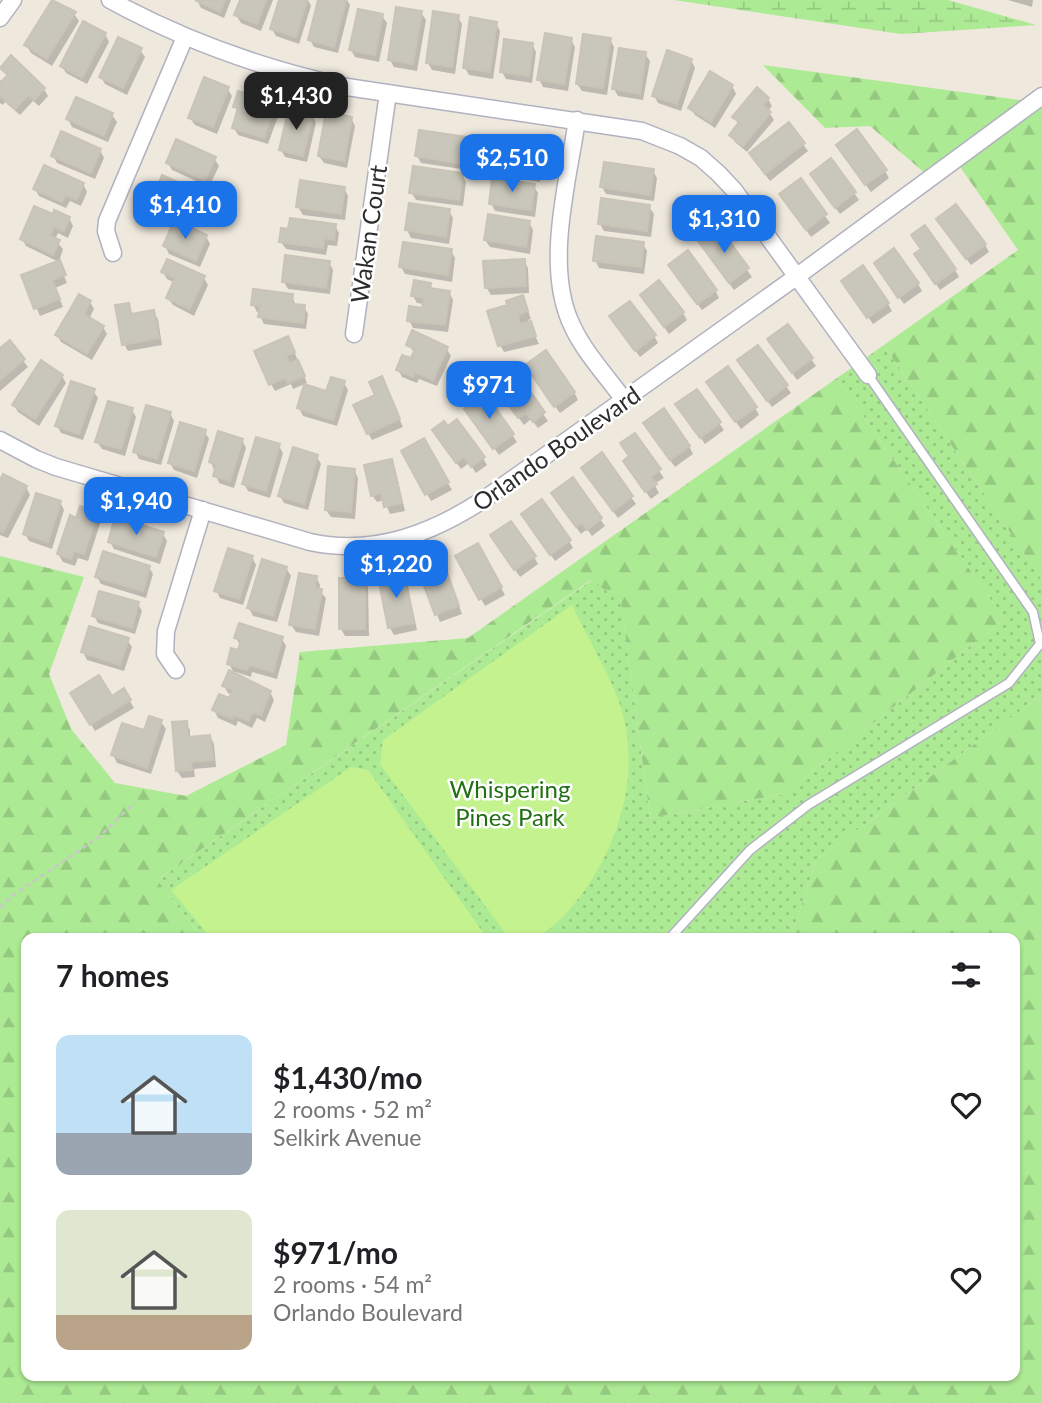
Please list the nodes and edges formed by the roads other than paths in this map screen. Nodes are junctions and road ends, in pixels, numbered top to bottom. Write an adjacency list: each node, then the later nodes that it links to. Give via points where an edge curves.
1 (13, 0): 3 (street)
2 (110, 0): 4 (street)
3 (0, 18)
4 (185, 37): 5 (street, via 278,70); 8 (street, via 107,221)
5 (388, 93): 7 (street); 10 (street, Wakan Court)
6 (1042, 96): 9 (street, Orlando Boulevard)
7 (577, 121): 9 (street, via 642,131 701,158 734,190); 12 (street, via 559,240 560,287 580,339)
8 (113, 253)
9 (796, 277): 11 (street); 12 (street, Orlando Boulevard)
10 (354, 334)
11 (869, 375): 16 (lane, via 1033,612 1040,644 1009,682 808,805 750,850)
12 (624, 400): 14 (street, Orlando Boulevard, via 467,511 401,539 348,547 324,544)
13 (0, 440): 14 (street, Orlando Boulevard, via 56,467)
14 (203, 510): 15 (street, via 166,631 165,654)
15 (176, 670)
16 (675, 933)

